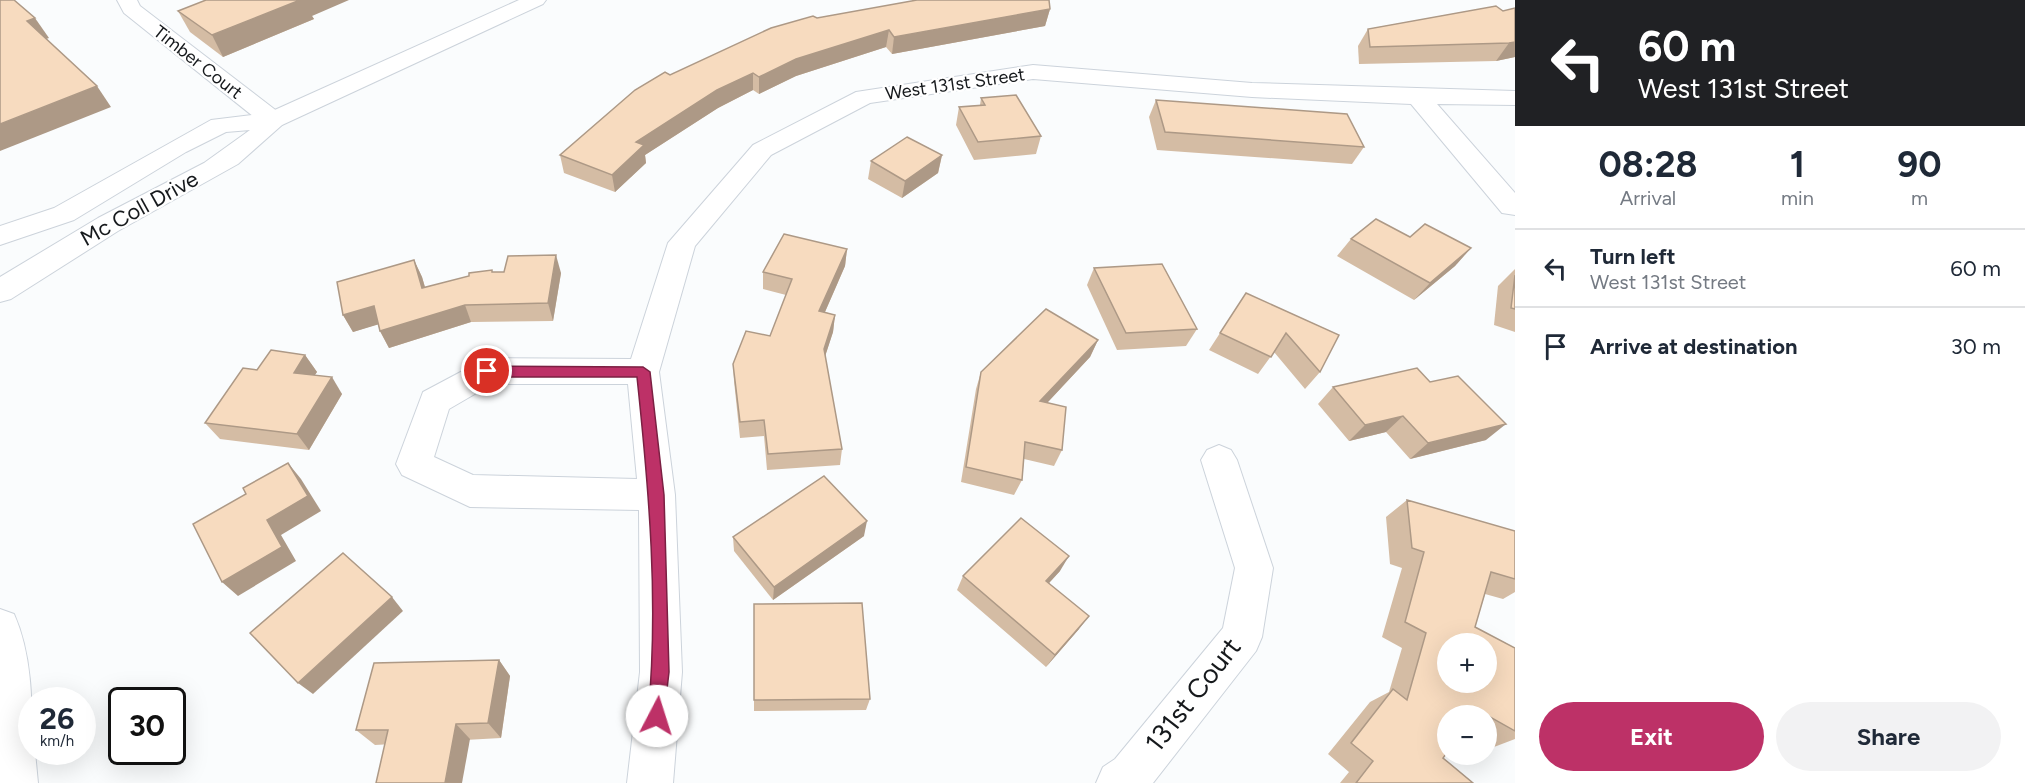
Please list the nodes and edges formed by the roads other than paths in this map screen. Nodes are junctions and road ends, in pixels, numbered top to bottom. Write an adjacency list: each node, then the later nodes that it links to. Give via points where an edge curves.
1 (127, 0): 5 (street, Timber Court, via 131,9)
2 (536, 0): 5 (street, Mc Coll Drive)
3 (1418, 97): 4 (street, West 131st Street); 6 (street); 9 (street, West 131st Street, via 1252,90 1033,72 864,97 762,150 682,243)
4 (1515, 98)
5 (273, 120): 7 (street, Mc Coll Drive, via 220,125 64,214); 8 (street, Mc Coll Drive, via 254,143 228,160 92,234)
6 (1512, 207)
7 (0, 236)
8 (0, 291)
9 (643, 372): 11 (street, West 131st Street); 11 (street, via 487,371 435,401 414,464 470,491)
10 (1219, 460): 15 (street, 131st Court, via 1254,568 1242,637 1131,775)
11 (657, 495): 14 (street, West 131st Street, via 661,672)
12 (2, 636): 13 (street)
13 (15, 783)
14 (650, 783)
15 (1119, 783)

